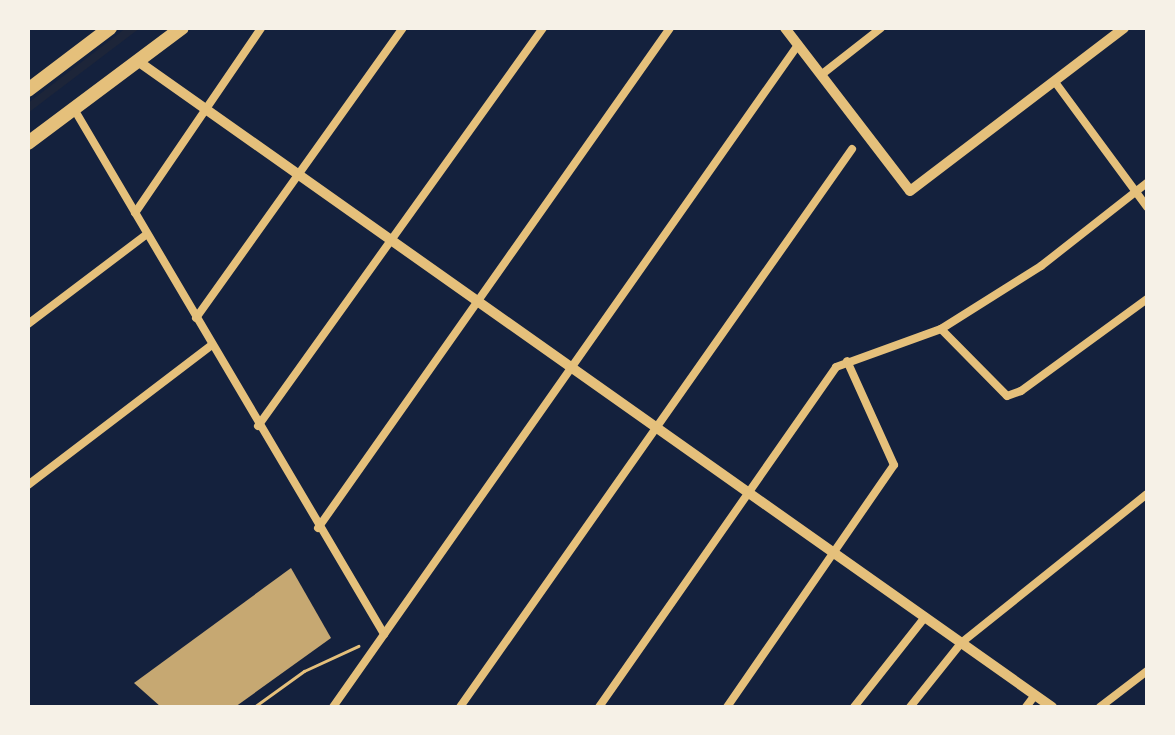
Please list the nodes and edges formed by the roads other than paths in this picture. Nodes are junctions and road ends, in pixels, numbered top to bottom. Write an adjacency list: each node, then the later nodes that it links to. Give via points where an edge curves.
1 (110, 28): 14 (main road)
2 (182, 28): 11 (main road)
3 (261, 28): 16 (street)
4 (403, 28): 19 (street)
5 (543, 28): 25 (street)
6 (670, 28): 27 (street)
7 (785, 28): 10 (street)
8 (881, 28): 12 (street)
9 (1124, 28): 13 (street)
10 (798, 45): 12 (street); 33 (street)
11 (139, 62): 15 (main road); 16 (street)
12 (821, 75): 13 (street, via 910,191)
13 (1055, 82): 21 (street)
14 (30, 85)
15 (74, 109): 17 (main road); 23 (street)
16 (207, 110): 19 (street); 23 (street)
17 (28, 143)
18 (852, 149): 35 (street)
19 (300, 176): 25 (street); 28 (street)
20 (1147, 183): 21 (street)
21 (1136, 192): 22 (street); 30 (street, via 1041,266)
22 (1147, 207)
23 (135, 213): 24 (street)
24 (147, 234): 28 (street); 29 (street)
25 (390, 239): 27 (street); 34 (street)
26 (1147, 299): 30 (street, via 1007,396)
27 (478, 301): 33 (street); 39 (street)
28 (196, 318): 31 (street)
29 (28, 324)
30 (941, 329): 32 (street)
31 (212, 345): 34 (street); 36 (street)
32 (847, 361): 37 (street, via 826,379); 40 (street, via 894,465)
33 (571, 367): 35 (street); 42 (street)
34 (258, 426): 39 (street)
35 (655, 426): 37 (street); 47 (street)
36 (28, 485)
37 (748, 492): 40 (street); 48 (street)
38 (1147, 494): 43 (street)
39 (318, 528): 42 (street)
40 (834, 553): 41 (street); 49 (street)
41 (925, 617): 43 (street); 50 (street)
42 (384, 634): 46 (street)
43 (961, 643): 45 (street); 51 (street)
44 (1147, 671): 54 (street)
45 (1035, 695): 52 (street); 53 (street)
46 (333, 707)
47 (460, 707)
48 (599, 707)
49 (727, 707)
50 (854, 707)
51 (910, 707)
52 (1026, 707)
53 (1052, 707)
54 (1100, 707)

